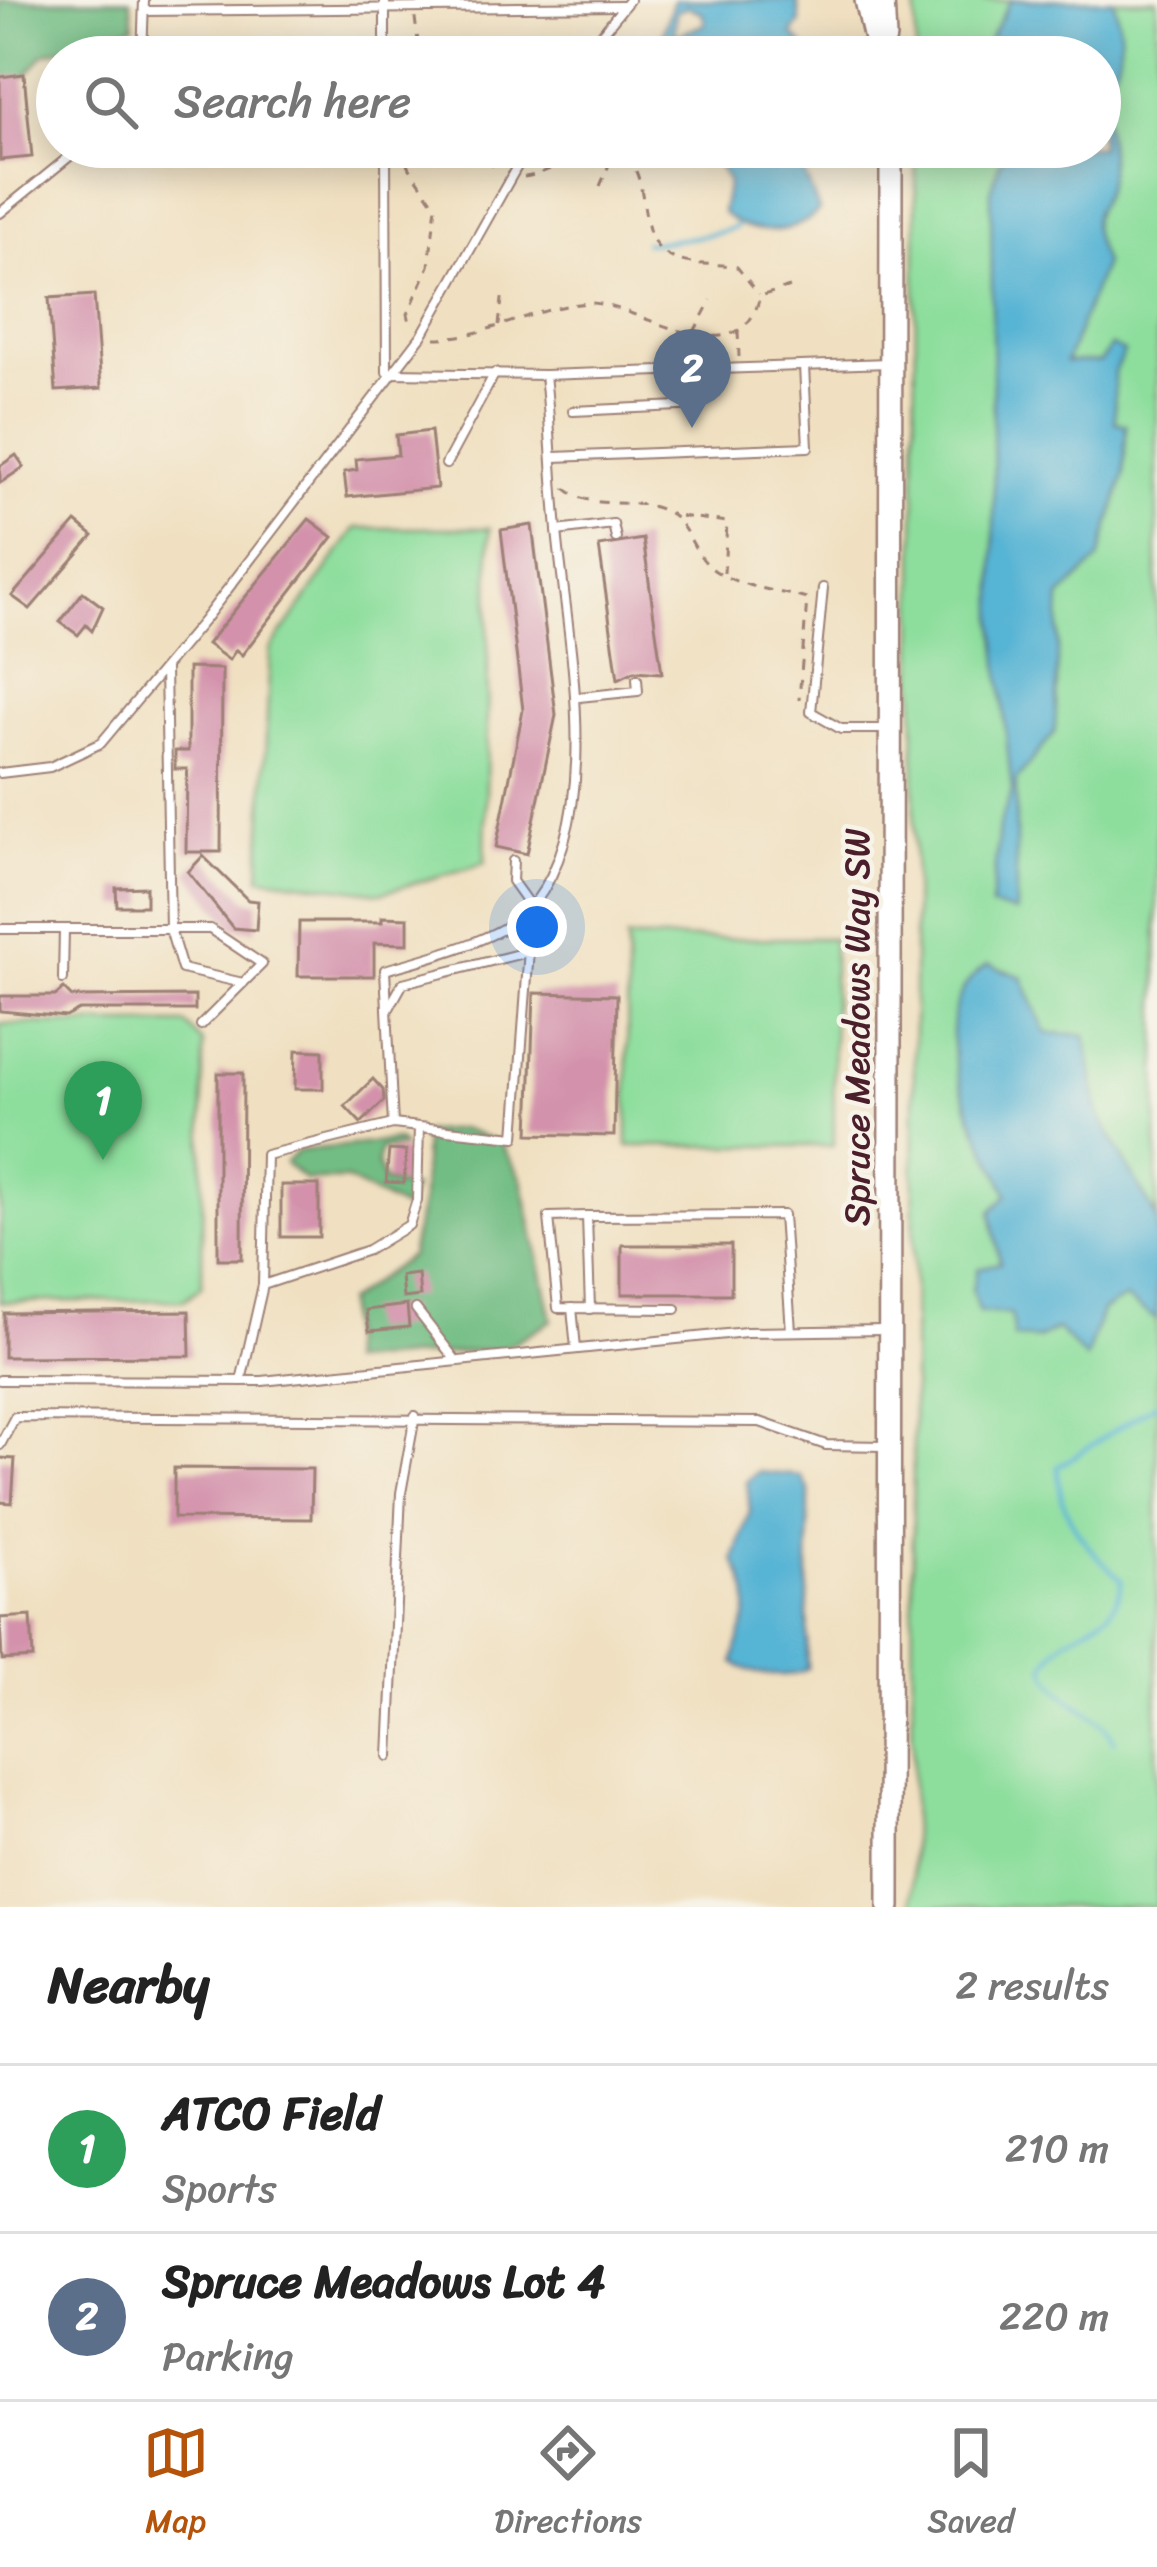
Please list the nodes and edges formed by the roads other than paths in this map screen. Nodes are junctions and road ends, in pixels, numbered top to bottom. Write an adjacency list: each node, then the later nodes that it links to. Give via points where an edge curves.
1 (866, 0): 9 (main road)
2 (883, 0): 10 (main road)
3 (626, 3): 4 (lane); 8 (lane)
4 (385, 4): 5 (lane); 7 (lane)
5 (144, 6): 6 (lane)
6 (143, 36)
7 (385, 36)
8 (600, 36)
9 (876, 36)
10 (882, 36)
11 (55, 168): 15 (lane)
12 (386, 168): 19 (lane)
13 (519, 168): 19 (lane, via 422,335)
14 (891, 168): 16 (main road, Spruce Meadows Way SW)
15 (0, 213)
16 (888, 363): 17 (lane); 31 (main road, Spruce Meadows Way SW)
17 (804, 366): 18 (lane); 23 (lane, via 808,447)
18 (699, 370): 21 (lane); 22 (lane, via 700,405)
19 (387, 373): 20 (lane); 28 (lane)
20 (495, 373): 21 (lane); 24 (lane)
21 (545, 375): 23 (lane)
22 (572, 410)
23 (554, 457): 25 (lane)
24 (446, 464)
25 (557, 531): 26 (lane, via 613,524); 30 (lane)
26 (616, 538)
27 (823, 588): 31 (lane, via 811,712 841,730)
28 (165, 667): 32 (lane, via 101,743 50,767); 37 (lane)
29 (638, 679): 30 (lane, via 638,691)
30 (579, 697): 34 (lane, via 564,852)
31 (889, 729): 51 (main road, Spruce Meadows Way SW)
32 (0, 773)
33 (513, 861): 34 (lane, via 512,881)
34 (532, 909): 38 (lane); 41 (lane, via 463,947 385,970)
35 (0, 929): 36 (lane)
36 (64, 929): 37 (lane); 39 (lane)
37 (170, 929): 40 (lane, via 182,968); 40 (lane, via 211,929 262,964)
38 (528, 952): 41 (lane, via 403,982); 44 (lane, via 515,1137)
39 (63, 979)
40 (243, 983): 42 (lane)
41 (387, 1012): 43 (lane)
42 (201, 1025)
43 (393, 1124): 44 (lane); 46 (lane, via 266,1155)
44 (419, 1127): 46 (lane, via 409,1225 368,1250)
45 (587, 1216): 47 (lane, via 549,1217 558,1308); 49 (lane); 52 (lane, via 783,1215)
46 (263, 1285): 56 (lane)
47 (572, 1308): 49 (lane); 53 (lane)
48 (416, 1309): 54 (lane)
49 (590, 1309): 50 (lane)
50 (676, 1309)
51 (891, 1330): 52 (lane); 59 (main road, Spruce Meadows Way SW)
52 (791, 1331): 53 (lane)
53 (575, 1348): 54 (lane)
54 (455, 1360): 56 (lane)
55 (0, 1380): 56 (lane)
56 (241, 1381)
57 (415, 1416): 58 (lane, via 15,1417); 59 (lane, via 760,1422 826,1444); 60 (lane, via 401,1493)
58 (0, 1445)
59 (892, 1446): 61 (main road, Spruce Meadows Way SW)
60 (389, 1756)
61 (889, 1907)

